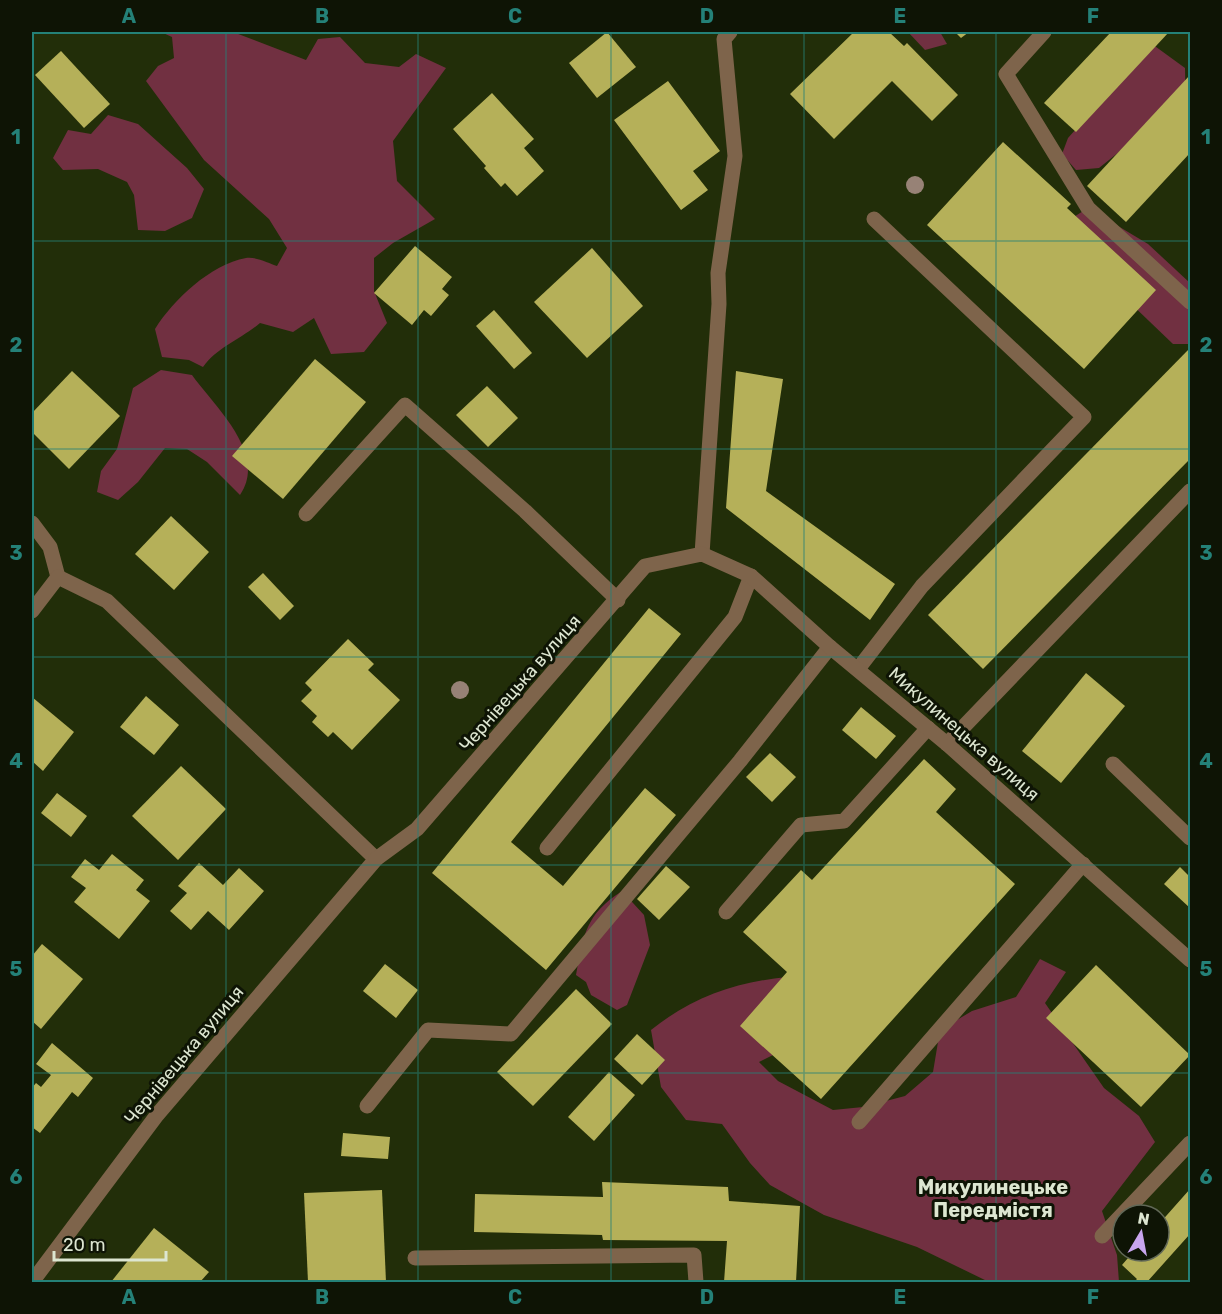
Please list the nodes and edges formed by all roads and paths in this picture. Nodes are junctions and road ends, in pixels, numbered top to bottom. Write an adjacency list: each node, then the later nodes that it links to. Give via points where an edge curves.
1 (730, 32): 8 (street, via 724,39 735,156 718,273)
2 (1044, 32): 4 (street, via 1006,74 1088,208)
3 (874, 219): 14 (street, via 1084,417 922,586)
4 (1191, 302)
5 (1191, 491): 16 (street)
6 (306, 514): 11 (street, via 405,405)
7 (32, 523): 10 (street, via 50,547)
8 (702, 554): 9 (street, Микулинецька вулиця); 11 (street, Чернівецька вулиця, via 645,566)
9 (751, 576): 13 (street, Микулинецька вулиця); 19 (street, via 735,617)
10 (58, 577): 12 (street); 20 (street, via 107,601)
11 (618, 600): 20 (street, Чернівецька вулиця, via 417,829)
12 (32, 611)
13 (830, 647): 14 (street, Микулинецька вулиця); 24 (street, via 511,1034 428,1030)
14 (858, 669): 15 (street, Микулинецька вулиця)
15 (928, 728): 16 (street, Микулинецька вулиця); 22 (street, via 844,821 801,825)
16 (947, 744): 21 (street, Микулинецька вулиця)
17 (1113, 764): 18 (street)
18 (1191, 838)
19 (547, 848)
20 (376, 859): 29 (street, Чернівецька вулиця, via 157,1115)
21 (1083, 864): 23 (street, Микулинецька вулиця); 25 (street)
22 (726, 912)
23 (1191, 960)
24 (367, 1106)
25 (860, 1122)
26 (1191, 1143): 27 (street)
27 (1102, 1236)
28 (415, 1258): 30 (street, via 694,1255)
29 (32, 1282)
30 (696, 1282)

